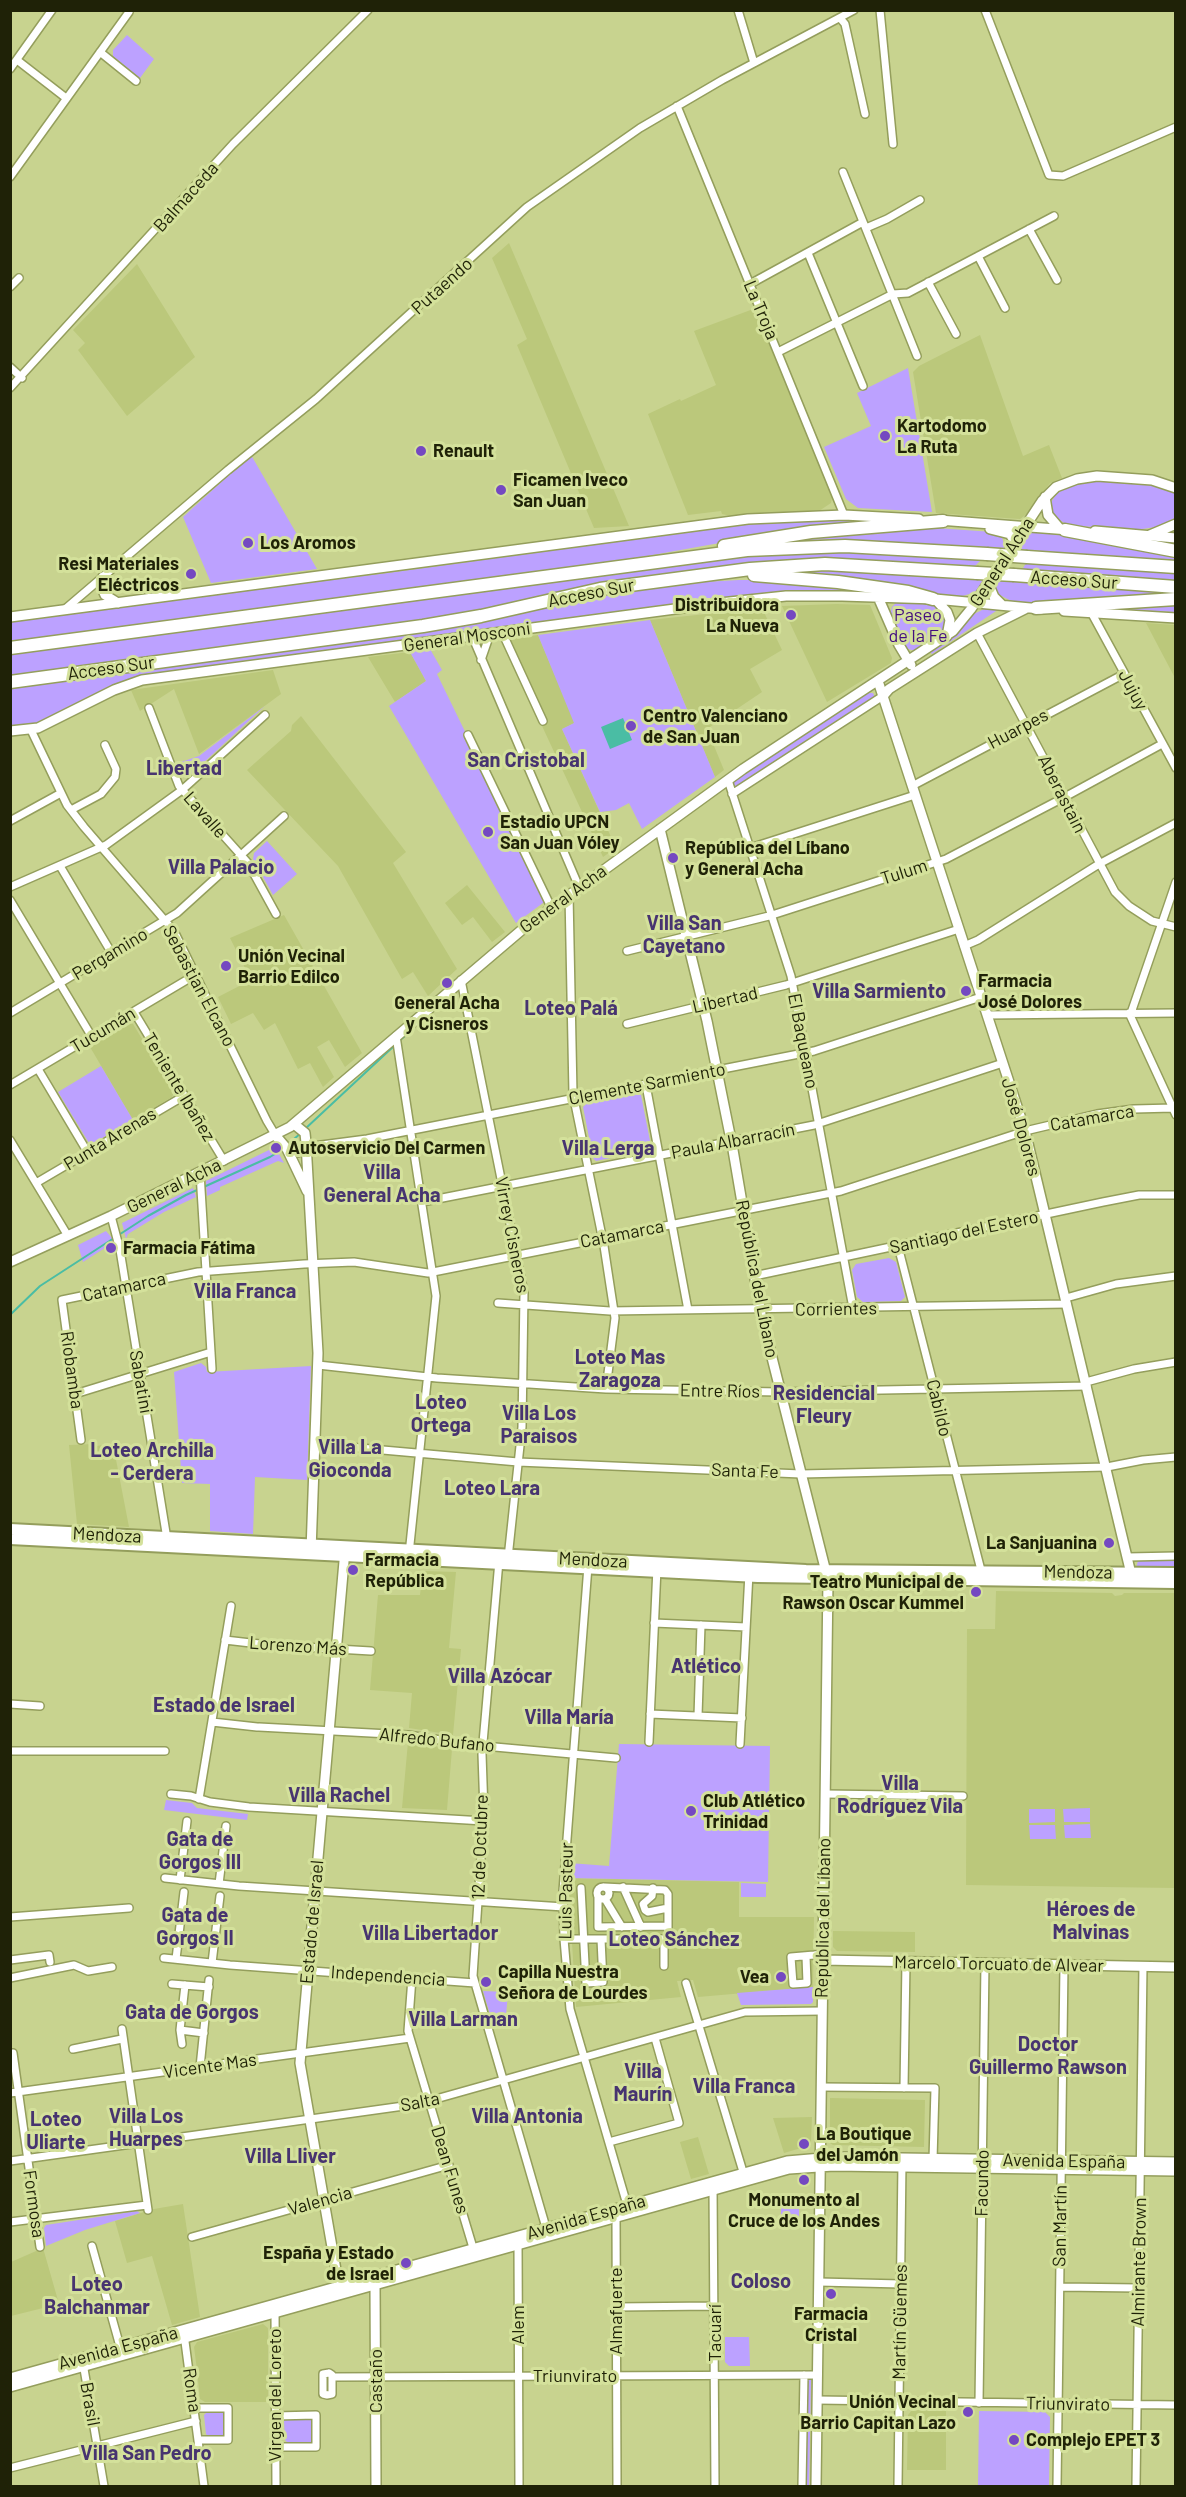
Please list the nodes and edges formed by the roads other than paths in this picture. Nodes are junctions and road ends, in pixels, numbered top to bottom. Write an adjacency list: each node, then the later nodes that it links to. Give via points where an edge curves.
1 (52, 10): 10 (street)
2 (368, 10): 39 (street, Balmaceda, via 233,144)
3 (738, 10): 11 (street)
4 (880, 10): 18 (street)
5 (985, 10): 17 (street, via 1049,175 1063,176)
6 (129, 12): 9 (street)
7 (849, 12): 8 (street, Putaendo)
8 (840, 18): 11 (street, Putaendo); 16 (street, via 845,24)
9 (100, 51): 13 (street); 14 (street)
10 (17, 60): 12 (street); 14 (street)
11 (754, 63): 15 (street, Putaendo)
12 (10, 69)
13 (136, 81)
14 (66, 98): 20 (street)
15 (676, 106): 30 (street, La Troja); 58 (street, Putaendo, via 527,207 316,399)
16 (865, 114)
17 (1176, 127)
18 (893, 144)
19 (843, 172): 23 (street)
20 (10, 177)
21 (920, 200): 23 (street, via 887,219)
22 (1054, 216): 24 (street)
23 (864, 225): 25 (street); 32 (street)
24 (1029, 229): 26 (street); 28 (street)
25 (808, 253): 30 (street); 34 (street)
26 (978, 256): 29 (street); 33 (street)
27 (19, 278): 31 (street)
28 (1057, 280)
29 (928, 282): 32 (street, via 908,293); 35 (street)
30 (750, 284): 36 (street, La Troja)
31 (10, 287)
32 (893, 294): 34 (street); 37 (street)
33 (1005, 308)
34 (837, 322): 36 (street); 40 (street)
35 (956, 334)
36 (778, 352): 44 (street, La Troja)
37 (917, 356)
38 (10, 367): 39 (street)
39 (22, 378): 41 (street, Balmaceda)
40 (863, 386)
41 (10, 388)
42 (1176, 488): 43 (street, General Acha, via 1152,480 1086,477 1064,483)
43 (1045, 496): 49 (street, General Acha); 50 (street, via 1048,515)
44 (844, 515): 46 (street); 64 (street, via 748,519)
45 (944, 520): 46 (highway); 47 (street)
46 (919, 521): 53 (street, via 995,530); 55 (highway, via 776,537)
47 (996, 524): 49 (street); 53 (street)
48 (1176, 524): 51 (street)
49 (1024, 527): 50 (street); 53 (street, General Acha)
50 (1062, 530): 51 (street); 54 (highway)
51 (1149, 536): 52 (street)
52 (1176, 537)
53 (1012, 538): 59 (street, General Acha)
54 (1176, 551)
55 (648, 563): 56 (highway, Acceso Sur, bridge, via 814,546 884,547); 77 (highway, Acceso Sur)
56 (1176, 567)
57 (708, 574): 60 (highway, Acceso Sur, bridge, via 825,564); 62 (highway, via 816,579); 83 (highway, Acceso Sur, via 600,589 438,624)
58 (103, 577): 64 (street, via 104,591); 68 (street, Putaendo)
59 (988, 582): 65 (street, General Acha); 66 (street)
60 (1176, 587)
61 (878, 597): 62 (street, General Mosconi); 72 (street, General Mosconi, via 774,597); 79 (street)
62 (934, 599): 65 (street, General Mosconi); 76 (street, via 948,616)
63 (1176, 599): 67 (highway)
64 (118, 603): 68 (street)
65 (975, 603): 66 (street, General Mosconi); 76 (street, General Acha)
66 (1002, 605): 67 (street, General Mosconi)
67 (1032, 608): 69 (street, General Mosconi); 73 (street, General Acha)
68 (64, 610): 70 (street)
69 (1091, 612): 71 (street, General Mosconi); 81 (street, Jujuy)
70 (10, 617)
71 (1176, 618)
72 (502, 632): 74 (street, General Mosconi); 87 (street)
73 (977, 633): 80 (street, General Acha); 88 (street, Aberastain)
74 (490, 634): 75 (street, General Mosconi); 78 (street)
75 (471, 636): 78 (street); 89 (street, General Mosconi, via 142,680)
76 (947, 636): 79 (street, General Acha)
77 (10, 648)
78 (481, 660): 113 (street)
79 (909, 662): 80 (street); 82 (street, General Acha)
80 (916, 672): 84 (street, General Acha)
81 (1124, 674): 88 (street, Huarpes); 92 (street, Jujuy)
82 (878, 681): 84 (street, José Dolores); 95 (street, General Acha)
83 (10, 682)
84 (883, 696): 97 (street, José Dolores); 99 (street, General Acha)
85 (149, 708): 96 (street, Lavalle)
86 (265, 715): 96 (street)
87 (543, 722)
88 (1027, 724): 97 (street, Huarpes); 100 (street, Aberastain)
89 (30, 729): 90 (street, General Mosconi); 98 (street, Sebastian Elcano)
90 (10, 731)
91 (468, 735): 117 (street)
92 (1162, 744): 94 (street, Jujuy); 100 (street, Tulum)
93 (105, 745): 101 (street, via 115,777 101,794)
94 (1176, 768)
95 (728, 780): 99 (street, El Baqueano); 105 (street, General Acha)
96 (182, 790): 106 (street); 108 (street, Lavalle)
97 (914, 790): 107 (street, Huarpes); 109 (street, José Dolores)
98 (62, 793): 101 (street, Sebastian Elcano); 103 (street)
99 (732, 794): 107 (street, El Baqueano)
100 (1063, 798): 109 (street, Tulum); 110 (street, Aberastain)
101 (71, 810): 106 (street, Sebastian Elcano)
102 (284, 816): 108 (street, Pergamino)
103 (10, 821)
104 (1176, 823): 110 (street)
105 (660, 829): 113 (street, General Acha); 124 (street, República del Líbano)
106 (101, 847): 111 (street); 120 (street, Sebastian Elcano)
107 (750, 848): 119 (street, El Baqueano)
108 (240, 856): 118 (street, Lavalle); 120 (street, Pergamino)
109 (937, 861): 119 (street, Tulum); 123 (street, José Dolores)
110 (1099, 864): 121 (street, Aberastain, via 1115,892 1129,906 1152,921); 125 (street)
111 (60, 866): 114 (street); 127 (street)
112 (1176, 882): 121 (street)
113 (579, 886): 115 (street, General Acha)
114 (10, 887)
115 (569, 894): 117 (street, General Acha); 149 (street)
116 (10, 900): 130 (street)
117 (551, 907): 129 (street, General Acha)
118 (276, 914)
119 (771, 915): 124 (street, Tulum); 131 (street, El Baqueano)
120 (165, 921): 127 (street, Pergamino); 128 (street, Sebastian Elcano, via 174,931)
121 (1162, 922): 122 (street, Aberastain); 136 (street)
122 (1176, 927)
123 (959, 929): 125 (street, José Dolores); 131 (street, Libertad)
124 (686, 937): 126 (street, Tulum); 133 (street, República del Líbano)
125 (964, 946): 132 (street, José Dolores)
126 (627, 951)
127 (111, 952): 130 (street, Pergamino)
128 (195, 975): 134 (street, Tucumán); 156 (street, Sebastian Elcano)
129 (460, 980): 140 (street, General Acha); 151 (street, Virrey Cisneros)
130 (60, 983): 135 (street, Pergamino); 141 (street)
131 (792, 983): 133 (street, Libertad); 142 (street, El Baqueano)
132 (981, 997): 138 (street, José Dolores); 142 (street, Clemente Sarmiento)
133 (703, 1005): 139 (street, Libertad); 145 (street, República del Líbano)
134 (134, 1012): 141 (street, Tucumán); 148 (street, Teniente Ibañez)
135 (10, 1013)
136 (1130, 1013): 137 (street); 138 (street); 150 (street)
137 (1176, 1013)
138 (987, 1015): 143 (street, José Dolores)
139 (627, 1024)
140 (396, 1036): 152 (street, General Acha); 154 (street)
141 (92, 1037): 144 (street, Tucumán)
142 (806, 1053): 145 (street, Clemente Sarmiento); 153 (street, El Baqueano)
143 (1003, 1064): 153 (street, Paula Albarracín); 155 (street, José Dolores)
144 (38, 1069): 146 (street, Tucumán); 161 (street)
145 (717, 1071): 147 (street, Clemente Sarmiento); 158 (street, República del Líbano)
146 (10, 1085)
147 (645, 1085): 149 (street, Clemente Sarmiento); 162 (street)
148 (184, 1096): 161 (street, Punta Arenas); 163 (street, Teniente Ibañez)
149 (574, 1099): 151 (street, Clemente Sarmiento); 164 (street)
150 (1174, 1112): 155 (street, Catamarca, via 1134,1109)
151 (488, 1115): 154 (street, Clemente Sarmiento); 167 (street, Virrey Cisneros)
152 (294, 1124): 156 (street, General Acha); 159 (street, Sebastian Elcano, via 304,1133)
153 (819, 1124): 158 (street, Paula Albarracín); 168 (street, El Baqueano)
154 (411, 1130): 159 (street, Clemente Sarmiento); 171 (street)
155 (1024, 1131): 168 (street, Catamarca); 173 (street, José Dolores)
156 (276, 1136): 160 (street, Sebastian Elcano); 163 (street, General Acha)
157 (10, 1140): 166 (street)
158 (731, 1141): 162 (street, Paula Albarracín); 172 (street, República del Líbano)
159 (306, 1148): 160 (street, Clemente Sarmiento, via 297,1153); 170 (street, Sebastian Elcano)
160 (287, 1149): 170 (street, Sebastian Elcano)
161 (88, 1153): 166 (street, Punta Arenas)
162 (659, 1155): 164 (street, Paula Albarracín); 175 (street)
163 (224, 1161): 165 (street, General Acha)
164 (589, 1169): 167 (street, Paula Albarracín); 177 (street)
165 (200, 1173): 174 (street, General Acha); 183 (street)
166 (36, 1183): 176 (street)
167 (502, 1186): 171 (street, Paula Albarracín); 179 (street, Virrey Cisneros)
168 (832, 1193): 172 (street, Catamarca); 180 (street, El Baqueano)
169 (1176, 1195): 173 (street, Santiago del Estero, via 1139,1195)
170 (309, 1196): 182 (street, Sebastian Elcano)
171 (422, 1202): 184 (street)
172 (743, 1210): 175 (street, Catamarca); 186 (street, República del Líbano)
173 (1045, 1215): 178 (street, Santiago del Estero); 189 (street, José Dolores)
174 (111, 1216): 176 (street, General Acha); 187 (street, Sabatini)
175 (672, 1224): 177 (street, Catamarca); 194 (street)
176 (68, 1236): 181 (street, General Acha)
177 (602, 1238): 179 (street, Catamarca); 196 (street)
178 (898, 1245): 180 (street, Santiago del Estero); 192 (street, Cabildo)
179 (517, 1255): 184 (street, Catamarca); 191 (street, Virrey Cisneros)
180 (844, 1257): 186 (street, Santiago del Estero); 193 (street, El Baqueano)
181 (10, 1262)
182 (313, 1264): 183 (street, Catamarca); 184 (street, Catamarca, via 354,1262); 199 (street, Sebastian Elcano)
183 (206, 1271): 187 (street, Catamarca); 197 (street)
184 (433, 1272): 202 (street, via 436,1296)
185 (1176, 1275): 189 (street, Corrientes, via 1116,1284)
186 (754, 1276): 195 (street, República del Líbano)
187 (126, 1287): 188 (street, Catamarca); 201 (street, Sabatini)
188 (62, 1300): 208 (street, Riobamba)
189 (1066, 1301): 192 (street, Corrientes); 204 (street, José Dolores)
190 (498, 1303): 191 (street, Corrientes)
191 (524, 1305): 196 (street, Corrientes); 203 (street, Virrey Cisneros)
192 (914, 1307): 193 (street, Corrientes); 206 (street, Cabildo)
193 (853, 1308): 195 (street, Corrientes)
194 (688, 1310): 195 (street, Corrientes); 196 (street, Corrientes)
195 (760, 1310): 207 (street, República del Líbano)
196 (614, 1311): 205 (street)
197 (211, 1352): 200 (street); 201 (street)
198 (1176, 1362): 204 (street, Entre Ríos, via 1134,1369)
199 (318, 1365): 202 (street, Entre Ríos); 210 (street, Sebastian Elcano)
200 (212, 1369)
201 (139, 1374): 208 (street); 219 (street, Sabatini)
202 (427, 1377): 203 (street, Entre Ríos); 211 (street)
203 (523, 1383): 205 (street, Entre Ríos); 213 (street, Virrey Cisneros)
204 (1086, 1384): 206 (street, Entre Ríos); 214 (street, José Dolores)
205 (606, 1389): 207 (street, Entre Ríos)
206 (934, 1389): 207 (street, Entre Ríos); 215 (street, Cabildo)
207 (780, 1392): 216 (street, República del Líbano)
208 (75, 1394): 209 (street, Riobamba)
209 (81, 1440)
210 (315, 1444): 211 (street, Santa Fe); 220 (street, Sebastian Elcano)
211 (419, 1453): 213 (street, Santa Fe); 222 (street)
212 (1176, 1457): 214 (street, Santa Fe)
213 (518, 1462): 216 (street, Santa Fe); 225 (street, Virrey Cisneros)
214 (1107, 1467): 215 (street, Santa Fe); 224 (street, José Dolores)
215 (954, 1470): 216 (street, Santa Fe); 228 (street, Cabildo)
216 (801, 1473): 231 (street, República del Líbano)
217 (10, 1529): 219 (main road, Mendoza)
218 (10, 1539): 219 (main road, Mendoza)
219 (168, 1543): 220 (main road, Mendoza)
220 (311, 1550): 221 (main road, Mendoza)
221 (344, 1552): 222 (main road, Mendoza); 241 (street, Estado de Israel)
222 (408, 1555): 225 (main road, Mendoza)
223 (1176, 1556): 224 (street)
224 (1128, 1557): 232 (street, José Dolores)
225 (503, 1560): 226 (main road, Mendoza); 254 (street, 12 de Octubre)
226 (589, 1565): 227 (main road, Mendoza); 248 (street, Luis Pasteur)
227 (657, 1568): 229 (main road, Mendoza); 237 (street)
228 (980, 1571): 231 (main road, Mendoza); 232 (main road, Mendoza); 233 (street); 234 (street, Cabildo)
229 (749, 1572): 231 (main road, Mendoza); 239 (street)
230 (1176, 1573): 232 (main road, Mendoza)
231 (826, 1575): 233 (main road, Mendoza); 260 (street, República del Líbano)
232 (1132, 1578): 234 (main road, Mendoza); 235 (main road, Mendoza)
233 (967, 1581): 234 (main road, Mendoza)
234 (987, 1581)
235 (1176, 1583)
236 (231, 1606): 240 (street)
237 (654, 1623): 238 (street); 245 (street)
238 (701, 1625): 239 (street); 246 (street)
239 (746, 1627): 247 (street)
240 (225, 1640): 241 (street, Lorenzo Más); 249 (street)
241 (337, 1649): 242 (street, Lorenzo Más); 251 (street, Estado de Israel)
242 (370, 1651)
243 (10, 1704): 244 (street)
244 (40, 1706)
245 (650, 1714): 246 (street); 252 (street)
246 (698, 1716): 247 (street)
247 (742, 1718): 253 (street)
248 (577, 1719): 250 (street); 257 (street, Luis Pasteur)
249 (212, 1722): 251 (street, Alfredo Bufano); 262 (street)
250 (609, 1722)
251 (330, 1731): 254 (street, Alfredo Bufano, via 408,1735); 263 (street, Estado de Israel)
252 (648, 1742)
253 (741, 1744)
254 (482, 1746): 257 (street, Alfredo Bufano); 265 (street, 12 de Octubre)
255 (10, 1751): 256 (street)
256 (165, 1751)
257 (574, 1754): 258 (street, Alfredo Bufano); 278 (street, Luis Pasteur)
258 (616, 1758)
259 (171, 1794): 262 (street)
260 (825, 1794): 261 (street); 290 (street, República del Líbano)
261 (963, 1796)
262 (199, 1798): 263 (street, via 249,1807)
263 (321, 1811): 265 (street); 273 (street, Estado de Israel)
264 (187, 1821): 268 (street)
265 (484, 1821): 277 (street, 12 de Octubre)
266 (226, 1826): 269 (street)
267 (165, 1878): 268 (street)
268 (180, 1880): 269 (street)
269 (219, 1884): 273 (street)
270 (623, 1887): 272 (street); 276 (street, via 597,1890); 284 (street)
271 (581, 1888): 286 (street)
272 (653, 1888): 280 (street, via 667,1892); 280 (street, via 652,1896 643,1904 645,1910)
273 (315, 1890): 277 (street); 303 (street, Estado de Israel)
274 (184, 1892): 292 (street)
275 (220, 1896): 296 (street)
276 (601, 1898): 283 (street); 283 (street, via 598,1927)
277 (478, 1901): 278 (street); 306 (street, 12 de Octubre)
278 (564, 1907): 285 (street, Luis Pasteur)
279 (129, 1908): 281 (street)
280 (668, 1908): 282 (street)
281 (10, 1917)
282 (668, 1926): 284 (street); 288 (street)
283 (622, 1927): 284 (street)
284 (641, 1927)
285 (564, 1939): 286 (street); 322 (street, Luis Pasteur, via 570,2009)
286 (584, 1939): 287 (street); 287 (street, via 586,1983 603,1982)
287 (601, 1939): 288 (street)
288 (668, 1939): 299 (street, via 664,1944)
289 (806, 1956): 290 (street)
290 (823, 1957): 295 (street, Marcelo Torcuato de Alvear); 310 (street, República del Líbano)
291 (164, 1958): 292 (street, Independencia)
292 (176, 1959): 296 (street, Independencia)
293 (10, 1960): 294 (street, via 49,1955)
294 (50, 1962)
295 (906, 1962): 297 (street, Marcelo Torcuato de Alvear); 327 (street)
296 (212, 1963): 303 (street, Independencia)
297 (985, 1963): 298 (street, Marcelo Torcuato de Alvear); 339 (street, Facundo)
298 (1064, 1965): 300 (street, Marcelo Torcuato de Alvear); 341 (street, San Martín)
299 (664, 1966)
300 (1143, 1966): 302 (street, Marcelo Torcuato de Alvear); 342 (street, Almirante Brown)
301 (112, 1967): 304 (street, via 87,1971 74,1965)
302 (1176, 1967)
303 (308, 1970): 305 (street, Independencia); 321 (street, Estado de Israel)
304 (10, 1977)
305 (412, 1978): 306 (street, Independencia); 315 (street, Dean Funes)
306 (475, 1983): 325 (street, 12 de Octubre)
307 (686, 1983): 311 (street)
308 (172, 1984): 309 (street)
309 (185, 1985): 313 (street); 314 (street, via 209,1984)
310 (822, 2011): 311 (street, Salta, via 745,2012); 326 (street, República del Líbano)
311 (699, 2025): 316 (street, Salta); 344 (street)
312 (122, 2029): 317 (street)
313 (180, 2030): 314 (street); 318 (street)
314 (204, 2033): 323 (street)
315 (410, 2038): 321 (street, Vicente Mas); 329 (street, Dean Funes)
316 (655, 2038): 322 (street, Salta); 331 (street, via 679,2122)
317 (122, 2039): 319 (street); 324 (street)
318 (182, 2044)
319 (73, 2049)
320 (14, 2053): 328 (street, Formosa)
321 (301, 2053): 323 (street, Vicente Mas); 330 (street, Estado de Israel)
322 (584, 2058): 325 (street, Salta); 331 (street, Luis Pasteur)
323 (200, 2067): 324 (street, Vicente Mas)
324 (129, 2077): 328 (street, Vicente Mas); 332 (street)
325 (504, 2081): 329 (street, Salta); 351 (street, 12 de Octubre)
326 (821, 2087): 327 (street); 335 (street, República del Líbano)
327 (904, 2088): 338 (street, via 935,2088)
328 (15, 2093): 333 (street, Formosa)
329 (429, 2102): 330 (street, Salta); 340 (street, Dean Funes)
330 (310, 2119): 332 (street, Salta); 346 (street, Estado de Israel)
331 (609, 2142): 347 (street, Luis Pasteur)
332 (138, 2143): 333 (street, Salta); 349 (street, via 148,2208)
333 (28, 2158): 334 (street, Salta); 349 (street, Formosa)
334 (10, 2161)
335 (820, 2162): 337 (street, Avenida España); 344 (street, Avenida España); 358 (street, República del Líbano)
336 (1176, 2162): 342 (street, Avenida España)
337 (902, 2163): 338 (street, Avenida España); 359 (street, Martín Güemes)
338 (933, 2163): 339 (street, Avenida España)
339 (982, 2164): 341 (street, Avenida España); 380 (street, Facundo)
340 (448, 2165): 346 (street, Valencia); 356 (street, Dean Funes)
341 (1061, 2165): 342 (street, Avenida España); 360 (street, San Martín)
342 (1140, 2166): 343 (street, Avenida España); 361 (street, Almirante Brown)
343 (1176, 2171)
344 (744, 2176): 345 (street, Avenida España)
345 (713, 2185): 347 (street, Avenida España); 363 (street, Tacuarí)
346 (324, 2200): 352 (street, Valencia); 362 (street, Estado de Israel)
347 (628, 2210): 348 (street, Avenida España)
348 (616, 2213): 351 (street, Avenida España); 364 (street, Almafuerte)
349 (36, 2220): 350 (street); 355 (street, Formosa)
350 (10, 2222)
351 (547, 2232): 353 (street, Avenida España)
352 (192, 2237)
353 (518, 2241): 356 (street, Avenida España); 373 (street, Alem)
354 (92, 2246): 367 (street)
355 (40, 2247)
356 (474, 2253): 357 (street, Avenida España)
357 (375, 2281): 362 (street, Avenida España); 372 (street, Castaño)
358 (819, 2282): 359 (street); 371 (street, República del Líbano)
359 (901, 2284): 379 (street, Martín Güemes)
360 (1060, 2287): 361 (street); 381 (street, San Martín)
361 (1139, 2288): 382 (street, Almirante Brown)
362 (340, 2291): 365 (street, Avenida España)
363 (714, 2306): 364 (street); 369 (street, Tacuarí)
364 (616, 2307): 374 (street, Almafuerte)
365 (275, 2309): 366 (street, Avenida España); 385 (street, Virgen del Loreto)
366 (184, 2334): 367 (street, Avenida España); 384 (street, Roma)
367 (122, 2351): 368 (street, Avenida España)
368 (83, 2362): 376 (street, Avenida España); 377 (street, Avenida España); 388 (street, Brasil)
369 (715, 2375): 370 (street, Triunvirato); 374 (street, Triunvirato); 397 (street, Tacuarí)
370 (804, 2375): 371 (street, Triunvirato); 398 (street)
371 (818, 2375): 378 (street, República del Líbano)
372 (376, 2376): 373 (street, Triunvirato); 375 (street, Triunvirato); 394 (street, Castaño)
373 (519, 2376): 374 (street, Triunvirato); 395 (street, Alem)
374 (617, 2376): 396 (street, Almafuerte)
375 (332, 2377)
376 (10, 2378)
377 (10, 2387)
378 (817, 2400): 379 (street, Triunvirato); 399 (street, República del Líbano)
379 (899, 2402): 380 (street, Triunvirato); 400 (street, Martín Güemes)
380 (979, 2403): 381 (street, Triunvirato)
381 (1058, 2404): 382 (street, Triunvirato); 401 (street, San Martín)
382 (1137, 2405): 383 (street, Triunvirato); 402 (street, Almirante Brown)
383 (1176, 2405)
384 (194, 2408): 386 (street, Roma); 387 (street, via 228,2408 228,2440)
385 (275, 2416): 389 (street, Virgen del Loreto); 389 (street, via 316,2415 316,2447)
386 (196, 2421): 387 (street, Roma); 388 (street)
387 (198, 2440): 392 (street, Roma)
388 (97, 2446): 390 (street); 391 (street, Brasil)
389 (276, 2447): 393 (street, Virgen del Loreto)
390 (10, 2468)
391 (104, 2487)
392 (204, 2487)
393 (276, 2487)
394 (376, 2487)
395 (519, 2487)
396 (617, 2487)
397 (715, 2487)
398 (802, 2487)
399 (816, 2487)
400 (898, 2487)
401 (1057, 2487)
402 (1136, 2487)

